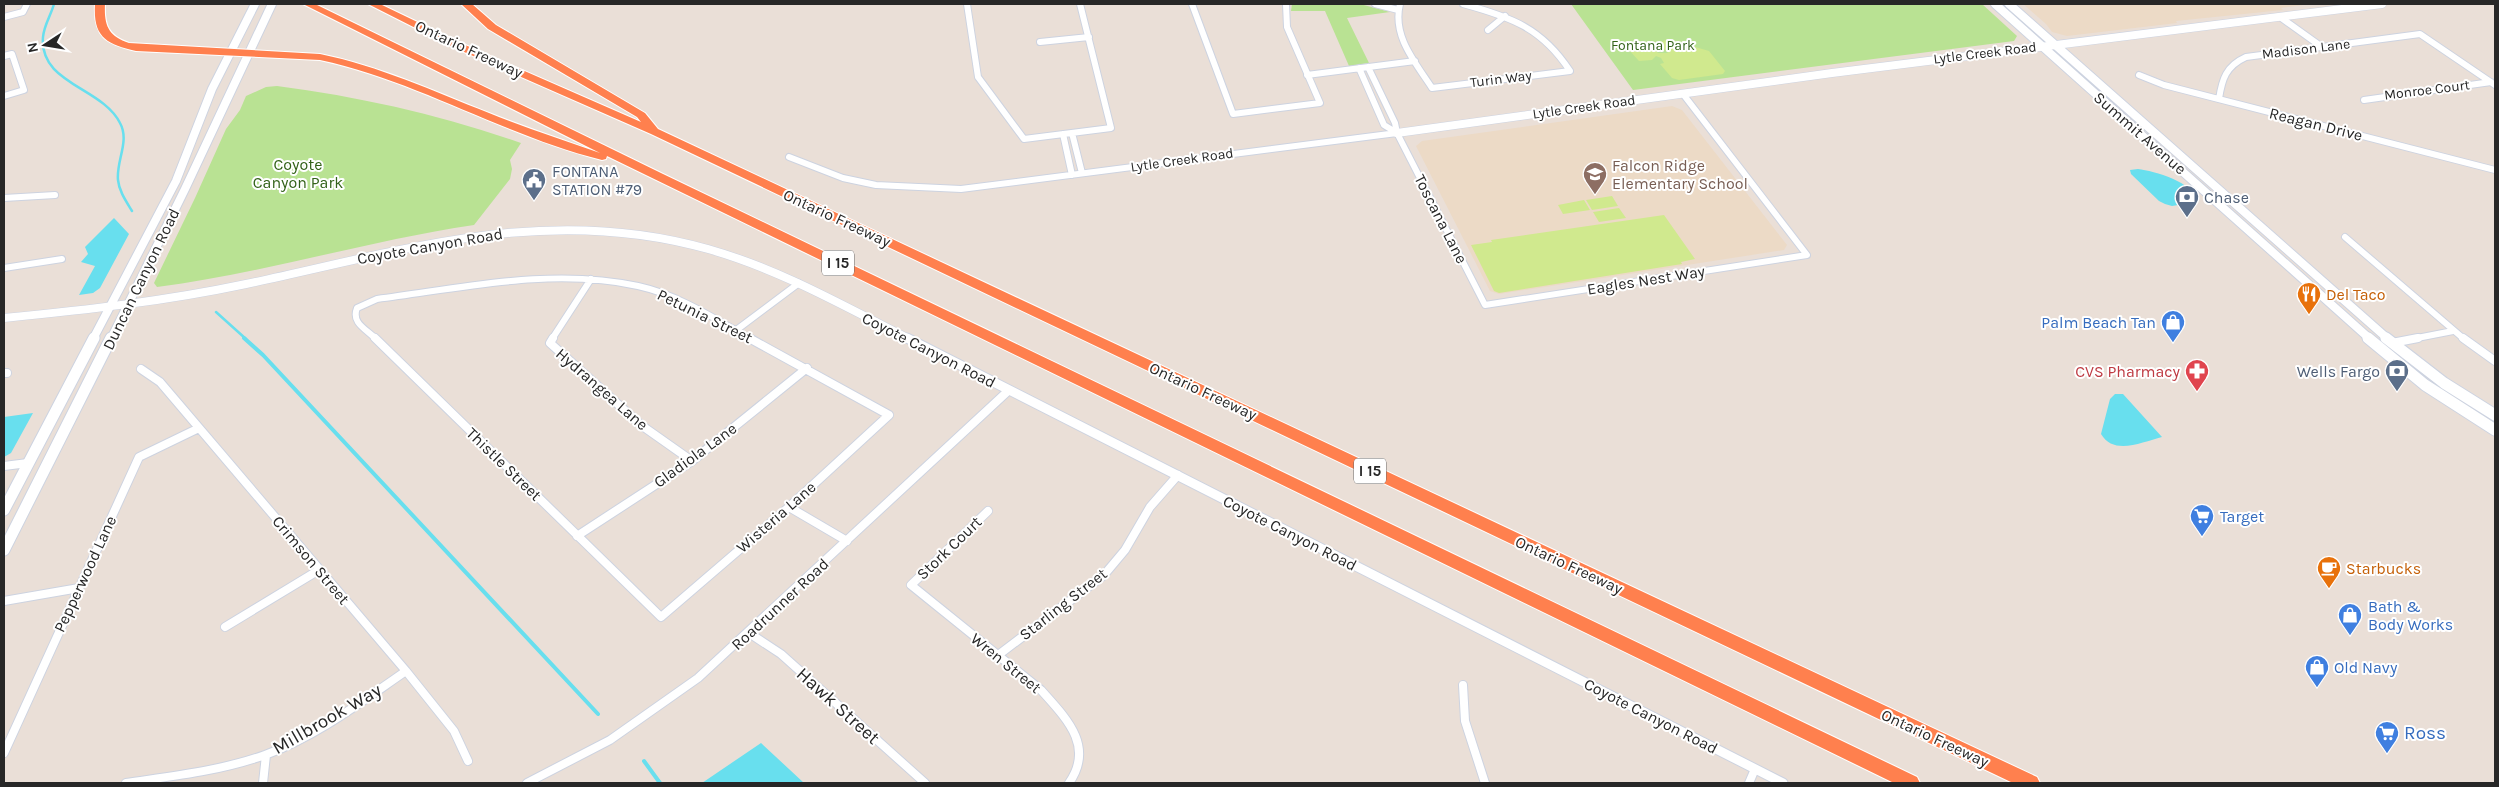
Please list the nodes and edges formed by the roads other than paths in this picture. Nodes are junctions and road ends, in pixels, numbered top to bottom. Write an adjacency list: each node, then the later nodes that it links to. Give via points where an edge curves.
1 (27, 4): 20 (street, via 23,12)
2 (100, 4): 28 (highway, via 98,21 101,31 121,45)
3 (255, 4): 28 (main road, Duncan Canyon Road)
4 (308, 4): 51 (highway, Ontario Freeway / I 15)
5 (373, 4): 43 (highway, Ontario Freeway / I 15, via 459,46)
6 (466, 4): 43 (highway, via 492,26 641,115)
7 (967, 4): 46 (street, via 978,77 1024,139)
8 (1080, 4): 23 (street)
9 (1192, 4): 34 (street, via 1233,114 1320,103)
10 (1286, 4): 34 (street, via 1287,27)
11 (1375, 4): 18 (street)
12 (1400, 4): 18 (street)
13 (1463, 4): 19 (street)
14 (1995, 4): 26 (main road, Summit Avenue)
15 (2009, 4): 25 (main road, Summit Avenue)
16 (2382, 4): 21 (street, Lytle Creek Road)
17 (270, 7): 29 (main road, Duncan Canyon Road)
18 (1398, 10): 31 (street, via 1403,40)
19 (1504, 16): 22 (street); 31 (street, Turin Way, via 1525,24 1551,43 1570,71 1432,88)
20 (4, 17)
21 (2280, 17): 25 (street, Lytle Creek Road); 27 (street)
22 (1488, 30)
23 (1089, 36): 24 (street); 44 (street, via 1111,128)
24 (1040, 42)
25 (2056, 44): 26 (street, Lytle Creek Road); 66 (main road, Summit Avenue)
26 (2042, 46): 37 (street, Lytle Creek Road); 74 (main road, Summit Avenue, via 2383,351 2425,385)
27 (2322, 47): 36 (street, Madison Lane, via 2420,34); 39 (street, Madison Lane, via 2238,60 2223,74)
28 (230, 53): 29 (highway); 60 (main road, Duncan Canyon Road, via 209,95 183,166)
29 (247, 53): 51 (highway, via 343,61 483,116); 59 (main road, Duncan Canyon Road)
30 (4, 56): 38 (street, via 12,54 24,90)
31 (1415, 61): 32 (street)
32 (1368, 67): 33 (street); 41 (street, Toscana Lane)
33 (1359, 68): 34 (street); 42 (street, Toscana Lane)
34 (1307, 75)
35 (2139, 75): 39 (street, Reagan Drive)
36 (2493, 83): 40 (street, Monroe Court)
37 (1683, 94): 45 (street, Lytle Creek Road); 61 (street, Eagles Nest Way, via 1806,255)
38 (4, 96)
39 (2219, 99): 48 (street, Reagan Drive)
40 (2364, 100)
41 (1388, 108): 42 (street); 45 (street, Toscana Lane)
42 (1379, 109): 45 (street, Toscana Lane, via 1384,125)
43 (655, 132): 108 (highway, Ontario Freeway / I 15)
44 (1072, 133): 46 (street); 49 (street)
45 (1396, 133): 49 (street, Lytle Creek Road); 61 (street, Toscana Lane)
46 (1063, 134): 50 (street)
47 (789, 157): 50 (street, Lytle Creek Road, via 843,178 939,190)
48 (2495, 170)
49 (1082, 173): 50 (street, Lytle Creek Road)
50 (1072, 175)
51 (659, 177): 107 (highway, Ontario Freeway / I 15)
52 (55, 195): 53 (street)
53 (4, 198)
54 (2345, 238): 65 (street)
55 (62, 259): 56 (street)
56 (4, 268)
57 (591, 279): 62 (street, Petunia Street, via 501,282 377,299); 64 (street, Petunia Street, via 662,293); 75 (street, Hydrangea Lane, via 550,342 641,425)
58 (798, 283): 59 (street, Coyote Canyon Road, via 746,258 679,240 604,230 549,230 448,239 222,288); 64 (street); 70 (street, Coyote Canyon Road)
59 (130, 302): 60 (street, Coyote Canyon Road); 84 (main road, Duncan Canyon Road)
60 (112, 304): 63 (street, Coyote Canyon Road); 76 (main road, Duncan Canyon Road)
61 (1485, 305)
62 (357, 308): 82 (street, Thistle Street, via 354,314 356,322)
63 (4, 318)
64 (735, 330): 68 (street, Petunia Street)
65 (2453, 331): 66 (street); 67 (street)
66 (2392, 343): 72 (main road, Summit Avenue, via 2444,383)
67 (2495, 360)
68 (807, 368): 71 (street, Petunia Street); 75 (street, Gladiola Lane)
69 (141, 369): 73 (street, Crimson Street, via 160,382)
70 (1008, 391): 78 (street, Coyote Canyon Road); 83 (street, Roadrunner Road)
71 (890, 415): 79 (street, Wisteria Lane)
72 (2495, 415)
73 (199, 428): 85 (street, Crimson Street); 87 (street, Pepperwood Lane, via 139,457)
74 (2495, 430)
75 (692, 461): 82 (street, Gladiola Lane)
76 (28, 463): 77 (street); 80 (main road, Duncan Canyon Road)
77 (4, 466)
78 (1178, 476): 92 (street, Starling Street, via 1150,508 1125,550 1104,575); 98 (street, Coyote Canyon Road)
79 (789, 507): 83 (street); 89 (street, Wisteria Lane)
80 (4, 510)
81 (988, 512): 86 (street, Stork Court)
82 (578, 536): 89 (street, Thistle Street)
83 (847, 541): 91 (street, Roadrunner Road)
84 (4, 550)
85 (318, 570): 90 (street); 93 (street, Crimson Street)
86 (911, 585): 92 (street, Wren Street)
87 (79, 588): 88 (street); 95 (street, Pepperwood Lane)
88 (4, 600)
89 (661, 617)
90 (224, 627)
91 (749, 633): 101 (street, Roadrunner Road, via 653,712 610,740); 102 (street, Hawk Street, via 781,654)
92 (998, 656): 103 (street, Wren Street, via 1041,690 1058,709 1078,741 1083,757 1079,773)
93 (406, 671): 96 (street, Millbrook Way, via 312,732); 97 (street, Crimson Street, via 454,731)
94 (1463, 685): 104 (street, via 1465,721)
95 (4, 753)
96 (266, 755): 99 (street, Millbrook Way, via 204,770); 100 (street)
97 (468, 760)
98 (1755, 769): 105 (street); 106 (street, Coyote Canyon Road)
99 (126, 783)
100 (263, 783)
101 (526, 783)
102 (925, 783)
103 (1069, 783)
104 (1485, 783)
105 (1749, 783)
106 (1783, 783)
107 (1911, 783)
108 (2031, 783)

